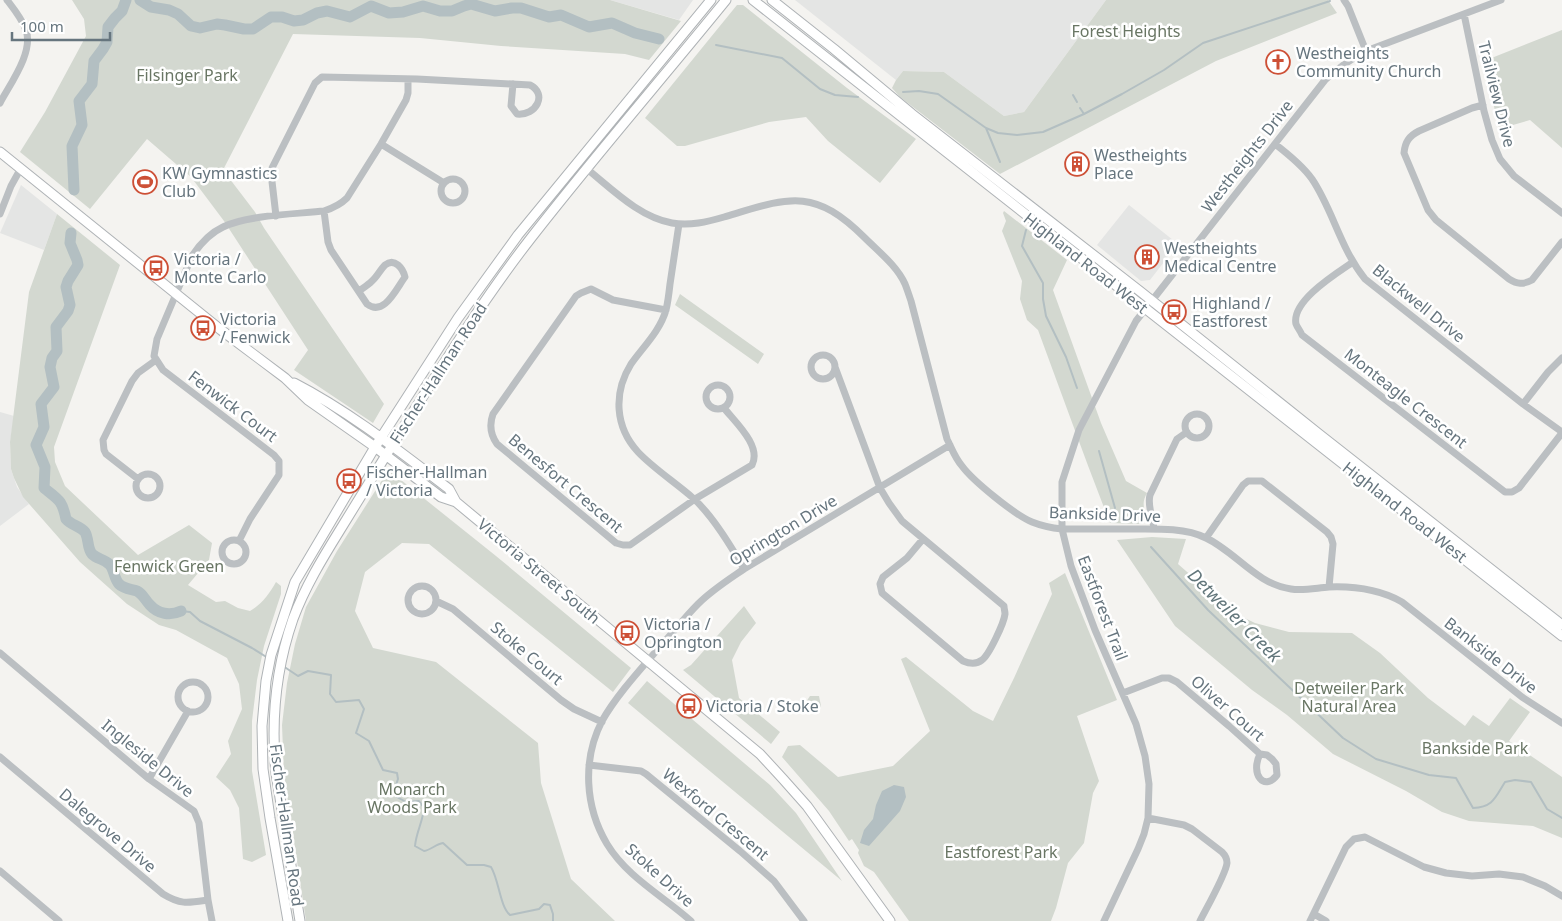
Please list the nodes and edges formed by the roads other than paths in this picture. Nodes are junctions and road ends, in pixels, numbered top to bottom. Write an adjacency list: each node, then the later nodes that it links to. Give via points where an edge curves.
1 (7, 0): 12 (street, via 26,30 28,46)
2 (711, 0): 40 (main road, Fischer-Hallman Road, via 518,235 458,318)
3 (726, 0): 18 (main road, Fischer-Hallman Road)
4 (753, 0): 30 (main road, Highland Road West)
5 (772, 0): 29 (main road, Highland Road West, via 951,145)
6 (1344, 0): 9 (street)
7 (1501, 0): 8 (street, Westheights Drive)
8 (1464, 14): 9 (street, Westheights Drive); 13 (street, Trailview Drive)
9 (1366, 51): 15 (street, Westheights Drive, via 1348,60 1325,80)
10 (408, 80): 11 (street); 14 (street, via 406,100); 23 (street, via 326,76 318,80 272,168)
11 (513, 84): 11 (street, via 511,106 517,114 532,111 539,95 535,88)
12 (0, 102)
13 (1483, 105): 21 (street, Trailview Drive, via 1500,159 1514,176); 25 (street, via 1419,131 1405,144 1404,153 1428,210 1454,236 1519,284 1532,280)
14 (381, 144): 19 (street); 20 (street, via 347,198)
15 (1275, 144): 26 (street, Blackwell Drive, via 1304,169 1318,189); 29 (street, Westheights Drive)
16 (0, 152): 17 (main road, Victoria Street South)
17 (21, 168): 22 (street); 28 (main road, Victoria Street South)
18 (587, 169): 24 (street, Bankside Drive, via 639,210); 42 (main road, Fischer-Hallman Road, via 530,239 469,323)
19 (444, 183)
20 (324, 211): 23 (street); 27 (street, via 331,250)
21 (1562, 212)
22 (0, 214)
23 (276, 216): 28 (street, via 225,226 208,237 192,256)
24 (679, 224): 31 (street); 41 (street, Bankside Drive, via 709,221 788,200 826,207 849,222 897,271 904,283 912,301)
25 (1562, 242)
26 (1353, 262): 36 (street, Blackwell Drive, via 1365,279); 39 (street, Monteagle Crescent, via 1318,287 1303,303 1296,324 1302,334 1505,492 1519,488)
27 (359, 291): 27 (street, via 367,304 379,308 405,277 403,270 396,263 386,264 373,281)
28 (175, 294): 33 (street, via 156,339); 35 (main road, Victoria Street South)
29 (1152, 300): 30 (street, Westheights Drive); 57 (main road, Highland Road West)
30 (1145, 309): 49 (street, Eastforest Trail, via 1128,334 1079,430 1062,482); 58 (main road, Highland Road West)
31 (666, 310): 47 (street, via 656,332 621,384 619,416 627,438 638,453); 47 (street, Benesfort Crescent, via 613,300 591,289 576,296 493,414 490,429 497,444 616,543 630,545)
32 (1562, 358): 36 (street)
33 (156, 360): 45 (street, via 132,381 103,440 106,454); 53 (street, Fenwick Court, via 163,370 279,461 279,475)
34 (835, 367): 46 (street)
35 (285, 378): 40 (main road, Victoria Street South); 43 (main road, Victoria Street South, via 308,400)
36 (1523, 404): 39 (street, Blackwell Drive)
37 (724, 408): 47 (street, via 753,446 755,457 748,468)
38 (1187, 432): 50 (street, via 1177,439 1150,495 1148,501)
39 (1562, 433)
40 (382, 437): 42 (main road, Victoria Street South); 43 (main road, Fischer-Hallman Road)
41 (950, 445): 46 (street, Oprington Drive); 49 (street, Bankside Drive, via 968,473 1017,514 1032,523)
42 (392, 446): 44 (main road, Fischer-Hallman Road); 48 (main road, Victoria Street South, via 449,489)
43 (375, 447): 44 (main road, Victoria Street South); 76 (main road, Fischer-Hallman Road, via 295,582 266,681 262,726 264,769)
44 (386, 455): 48 (main road, Victoria Street South, via 441,497); 77 (main road, Fischer-Hallman Road, via 302,595 292,622 277,687 274,722 276,767)
45 (138, 478)
46 (880, 488): 52 (street, via 902,521); 54 (street, Oprington Drive)
47 (695, 499): 54 (street)
48 (456, 502): 60 (main road, Victoria Street South)
49 (1062, 529): 50 (street, Bankside Drive); 61 (street, Eastforest Trail, via 1071,566)
50 (1154, 529): 51 (street, Bankside Drive)
51 (1206, 538): 55 (street, Bankside Drive, via 1274,584 1291,589); 55 (street, via 1243,485 1248,480 1262,481 1331,537)
52 (923, 539): 52 (street, via 883,576 880,584 882,593 963,661 977,663 987,656 1002,624 1004,606)
53 (239, 541)
54 (744, 569): 60 (street, Oprington Drive, via 698,604)
55 (1329, 587): 64 (street, Bankside Drive, via 1376,590 1402,602 1522,697)
56 (436, 601): 56 (street, Stoke Court, via 432,590 423,586 410,593 408,601 413,611 420,614 430,612); 63 (street, Stoke Court, via 453,608 561,700)
57 (1562, 625)
58 (1562, 636)
59 (0, 653): 68 (street, Ingleside Drive)
60 (648, 661): 63 (street, Stoke Drive); 80 (main road, Victoria Street South, via 760,754 784,779)
61 (1123, 693): 65 (street, Oliver Court, via 1169,678); 69 (street, Eastforest Trail, via 1147,763 1150,784)
62 (188, 711): 62 (street, via 201,710 207,702 206,689 197,682 184,685 179,693 180,705); 68 (street)
63 (602, 722): 67 (street, Stoke Drive)
64 (1562, 723)
65 (1260, 754)
66 (0, 757): 72 (street, Dalegrove Drive, via 163,894 183,903)
67 (589, 765): 78 (street, Stoke Drive, via 592,811 608,846 634,874); 79 (street, Wexford Crescent, via 646,774 774,881)
68 (149, 779): 72 (street, Ingleside Drive, via 194,811 199,823)
69 (1148, 818): 81 (street, Eastforest Trail, via 1138,849); 82 (street, via 1192,829 1226,857 1223,873)
70 (0, 871): 74 (street)
71 (1562, 896): 73 (street, via 1523,877 1500,874 1472,876 1424,867 1371,839 1360,837 1346,847)
72 (208, 900): 75 (street, Ingleside Drive)
73 (1314, 914): 83 (street); 84 (street)
74 (59, 921)
75 (212, 921)
76 (288, 921)
77 (300, 921)
78 (691, 921)
79 (804, 921)
80 (890, 921)
81 (1104, 921)
82 (1200, 921)
83 (1310, 921)
84 (1326, 921)

